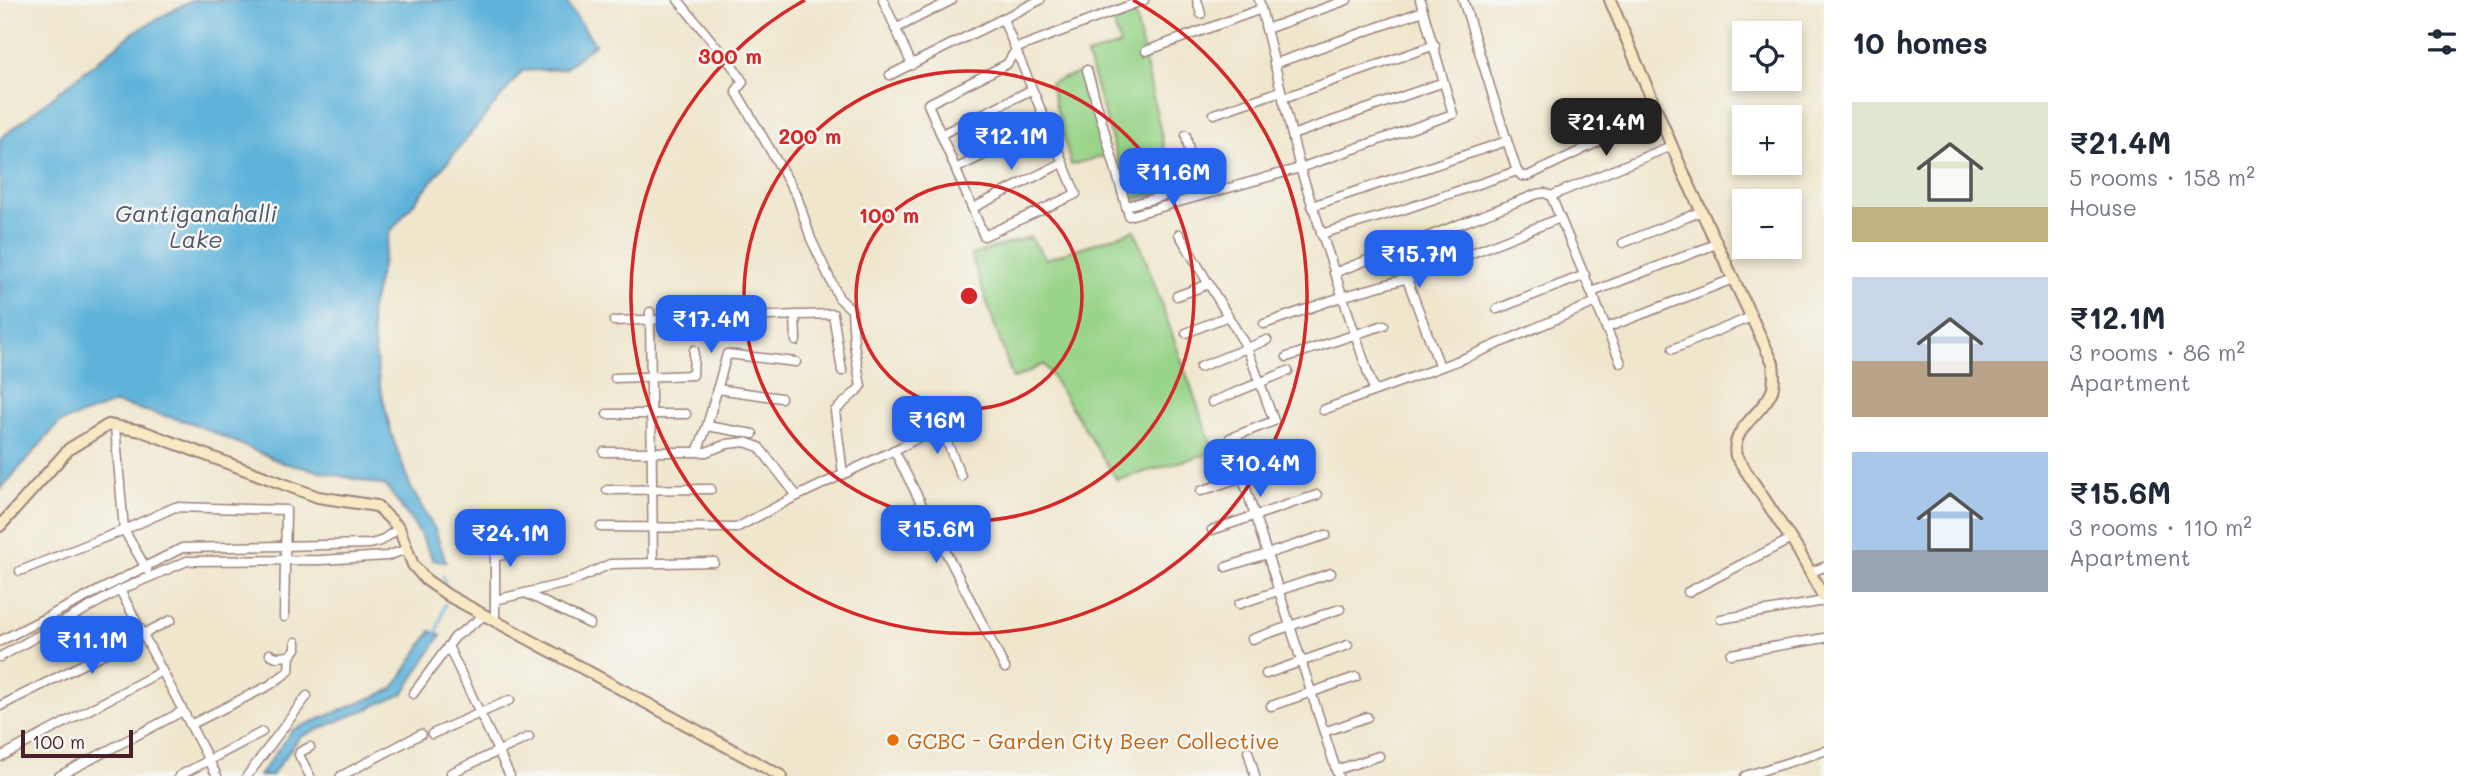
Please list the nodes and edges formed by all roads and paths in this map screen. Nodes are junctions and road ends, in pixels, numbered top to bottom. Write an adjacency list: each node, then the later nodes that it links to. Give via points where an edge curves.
1 (678, 0): 106 (street, via 743,82 736,91 797,197 839,298 852,310 861,387 835,411)
2 (883, 0): 15 (street)
3 (952, 0): 15 (street)
4 (1040, 0): 14 (street)
5 (1144, 0): 18 (street)
6 (1198, 0): 13 (street)
7 (1347, 0): 16 (street)
8 (1420, 0): 12 (street)
9 (1463, 0): 33 (street)
10 (1610, 0): 27 (street)
11 (1260, 5): 16 (street); 19 (street)
12 (1423, 11): 17 (street); 20 (street)
13 (1201, 14)
14 (1003, 19): 18 (street); 21 (street)
15 (895, 29): 21 (street)
16 (1266, 29): 20 (street)
17 (1435, 45): 24 (street); 26 (street)
18 (1017, 48): 25 (street); 30 (street, via 1007,64 928,104)
19 (1146, 51)
20 (1275, 64): 26 (street)
21 (912, 65): 23 (street)
22 (1087, 70): 42 (street)
23 (890, 75)
24 (1444, 82): 32 (street); 37 (street, via 1453,114)
25 (1031, 90): 29 (street); 30 (street)
26 (1282, 94): 28 (street); 32 (street)
27 (1658, 113): 34 (street); 38 (street, via 1528,176)
28 (1214, 114)
29 (1046, 125): 35 (street); 36 (street)
30 (942, 134): 36 (street)
31 (1186, 135): 40 (street)
32 (1292, 135): 37 (street)
33 (1507, 141): 38 (street); 43 (street)
34 (1671, 146): 41 (street); 45 (street)
35 (1062, 163): 44 (street); 44 (street, via 1076,194 984,236)
36 (957, 168): 44 (street)
37 (1300, 168): 42 (street, via 1129,216); 43 (street)
38 (1517, 171): 48 (street)
39 (1213, 183): 40 (street)
40 (1196, 187): 42 (street)
41 (1551, 196): 46 (street); 49 (street, via 1537,194)
42 (1126, 206)
43 (1312, 206): 48 (street)
44 (973, 208)
45 (1702, 211): 50 (street); 51 (street)
46 (1560, 218): 52 (street); 54 (street)
47 (1179, 234): 57 (street)
48 (1321, 234): 53 (street)
49 (1422, 239): 52 (street); 53 (street)
50 (1623, 243)
51 (1716, 244): 56 (street); 58 (street)
52 (1434, 268): 55 (street)
53 (1334, 273): 60 (street)
54 (1585, 275): 58 (street); 62 (street)
55 (1407, 279): 60 (street); 82 (street)
56 (1733, 279): 66 (street); 70 (street)
57 (1209, 284): 59 (street); 65 (street)
58 (1592, 292): 61 (street)
59 (1177, 296)
60 (1341, 297): 68 (street); 72 (street)
61 (1597, 302): 70 (street); 82 (street)
62 (1497, 309)
63 (795, 315): 64 (street); 74 (street); 83 (street, via 833,313)
64 (650, 316): 67 (street); 85 (street)
65 (1228, 316): 71 (street); 75 (street)
66 (1751, 317): 76 (street); 123 (street, via 1773,363 1773,387 1734,446)
67 (614, 321)
68 (1264, 324)
69 (1384, 325): 72 (street)
70 (1606, 328): 80 (street)
71 (1186, 333)
72 (1354, 335): 78 (street); 89 (street)
73 (1267, 340): 75 (street)
74 (796, 341)
75 (1247, 348): 81 (street); 87 (street)
76 (1673, 349)
77 (694, 350): 85 (street, via 693,375)
78 (1287, 357)
79 (796, 362): 88 (street, via 727,354)
80 (1621, 363)
81 (1200, 366)
82 (1440, 367): 89 (street)
83 (842, 371)
84 (1288, 371): 87 (street)
85 (651, 377): 86 (street); 95 (street)
86 (615, 378)
87 (1260, 383): 91 (street); 108 (street, via 1274,421 1230,438)
88 (717, 389): 90 (street); 99 (street)
89 (1374, 391): 92 (street)
90 (781, 398)
91 (1212, 402)
92 (1323, 410)
93 (966, 411): 97 (street)
94 (607, 414): 95 (street)
95 (651, 414): 96 (street); 104 (street)
96 (686, 414)
97 (940, 425): 101 (street); 107 (street)
98 (115, 426): 116 (street, via 108,425 69,449); 119 (street, via 142,431 318,497 377,506); 120 (street)
99 (707, 426): 100 (street); 103 (street)
100 (753, 434)
101 (894, 450): 106 (street); 164 (street)
102 (604, 452): 104 (street)
103 (697, 452): 104 (street); 114 (street, via 745,442 759,447)
104 (652, 453): 109 (street)
105 (1306, 455): 108 (street)
106 (843, 474): 114 (street)
107 (961, 476)
108 (1242, 477): 112 (street); 115 (street)
109 (652, 489): 110 (street); 111 (street); 118 (street)
110 (711, 489)
111 (607, 490)
112 (1201, 491)
113 (1317, 495): 115 (street)
114 (797, 496): 118 (street, via 736,528)
115 (1255, 516): 121 (street); 127 (street)
116 (0, 526)
117 (601, 527): 118 (street)
118 (652, 527): 130 (street)
119 (399, 528): 125 (street, via 370,544); 126 (street)
120 (124, 530): 125 (street, via 176,507 286,510); 131 (street); 134 (street)
121 (1212, 530)
122 (1326, 535): 127 (street)
123 (1791, 539): 135 (street); 140 (street)
124 (556, 543): 142 (street, via 495,557)
125 (287, 547): 128 (street); 131 (street, via 182,548)
126 (407, 549): 128 (street, via 387,556); 147 (street, via 425,579)
127 (1267, 554): 132 (street); 139 (street)
128 (286, 561): 137 (street, via 187,561); 146 (street)
129 (714, 562): 130 (street)
130 (653, 563): 141 (street, via 610,564 571,582)
131 (145, 565): 137 (street); 155 (street)
132 (1226, 567)
133 (1824, 567): 135 (street)
134 (20, 571)
135 (1811, 572): 143 (street)
136 (1331, 573): 139 (street)
137 (150, 575): 138 (street)
138 (120, 590): 152 (street); 162 (street)
139 (1279, 591): 144 (street); 151 (street)
140 (1688, 592)
141 (525, 593): 142 (street); 150 (street)
142 (495, 600): 147 (street)
143 (1824, 600): 148 (street)
144 (1239, 604)
145 (1340, 609): 151 (street)
146 (284, 617)
147 (490, 618): 158 (street, via 455,637); 199 (street)
148 (1721, 619)
149 (171, 620): 152 (street)
150 (590, 624)
151 (1290, 626): 154 (street); 163 (street)
152 (143, 635): 165 (street); 172 (street)
153 (1824, 638): 160 (street)
154 (1252, 639)
155 (0, 642)
156 (296, 642): 161 (street)
157 (1348, 645): 163 (street)
158 (448, 646): 169 (street); 175 (street)
159 (270, 653): 161 (street)
160 (1731, 654)
161 (290, 656): 177 (street, via 289,671 270,685)
162 (0, 657)
163 (1301, 661): 166 (street); 168 (street)
164 (1004, 668)
165 (162, 671): 174 (street); 188 (street)
166 (1266, 674)
167 (1356, 677): 168 (street)
168 (1311, 692): 173 (street); 179 (street)
169 (413, 694)
170 (307, 696): 195 (street)
171 (510, 700): 175 (street)
172 (0, 706)
173 (1271, 706)
174 (183, 711): 177 (street); 192 (street)
175 (480, 713): 181 (street); 184 (street)
176 (1367, 717): 179 (street)
177 (190, 725): 189 (street)
178 (262, 732): 189 (street)
179 (1324, 732): 191 (street)
180 (421, 734): 197 (street)
181 (432, 734)
182 (528, 737): 184 (street)
183 (310, 747): 196 (street, via 299,755)
184 (498, 751): 190 (street); 198 (street)
185 (1248, 751): 200 (street)
186 (1824, 751): 201 (street)
187 (1379, 756): 191 (street)
188 (0, 757)
189 (209, 761): 193 (street); 194 (street)
190 (451, 773)
191 (1337, 773)
192 (59, 776)
193 (179, 776)
194 (217, 776)
195 (247, 776)
196 (310, 776)
197 (341, 776)
198 (510, 776)
199 (781, 776)
200 (1255, 776)
201 (1745, 776)

